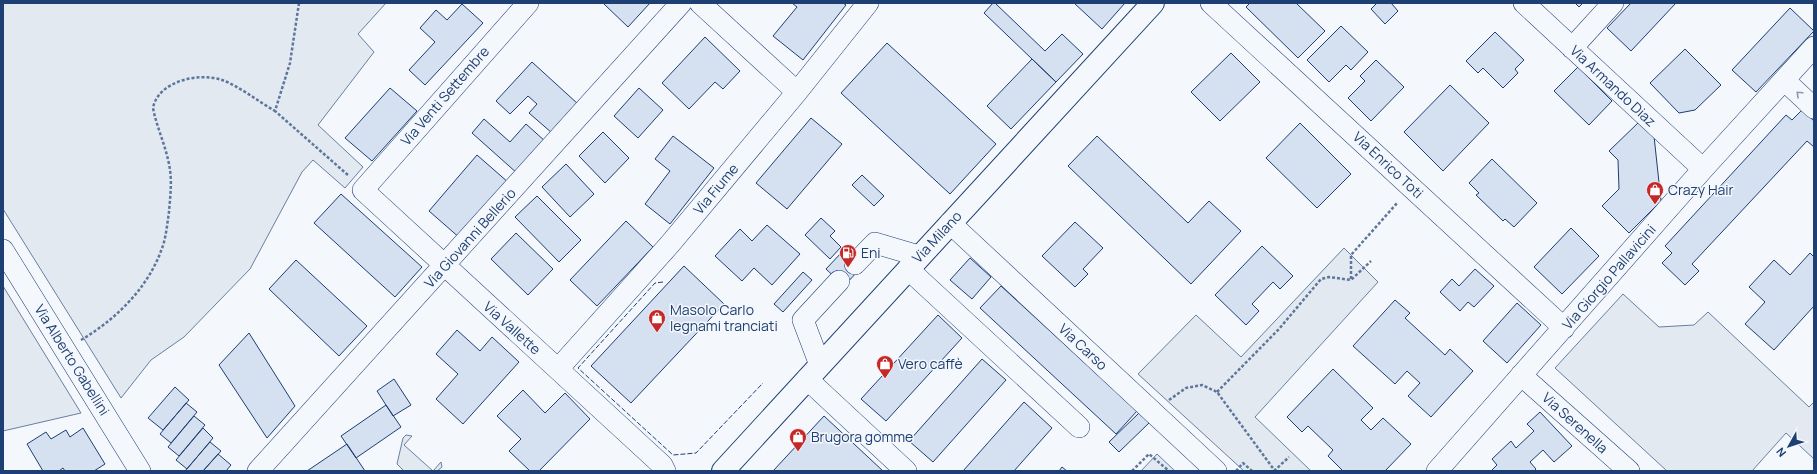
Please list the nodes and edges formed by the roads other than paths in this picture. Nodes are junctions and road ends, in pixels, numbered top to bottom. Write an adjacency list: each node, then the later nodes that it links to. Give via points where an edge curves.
1 (528, 3): 15 (street, Via Venti Settembre)
2 (681, 3): 20 (street, Via Giovanni Bellerio)
3 (700, 3): 12 (street)
4 (868, 3): 12 (street, Via Fiume)
5 (1154, 3): 16 (main road, Via Milano)
6 (1211, 3): 22 (street, Via Enrico Toti)
7 (1524, 3): 10 (street, Via Armando Diaz)
8 (1613, 3): 10 (street)
9 (1814, 47): 11 (street, Via Giorgio Pallavicini)
10 (1572, 48): 14 (street, Via Armando Diaz)
11 (1784, 80): 13 (street, one-way to 11); 14 (street, Via Giorgio Pallavicini)
12 (797, 92): 23 (street, Via Fiume, via 670,244)
13 (1814, 108)
14 (1703, 169): 22 (street, Via Giorgio Pallavicini)
15 (363, 190): 20 (street, Via Vallette)
16 (950, 223): 18 (main road, Via Milano); 32 (street, Via Carso)
17 (3, 250): 28 (street, Via Alberto Gabellini)
18 (914, 262): 19 (street, via 875,243); 24 (main road, Via Milano); 26 (street)
19 (855, 264)
20 (445, 266): 23 (street, Via Vallette); 29 (street, Via Giovanni Bellerio)
21 (839, 281): 24 (street, via 803,320)
22 (1564, 328): 25 (street, Via Giorgio Pallavicini)
23 (558, 369): 27 (street, Via Vallette)
24 (813, 372): 30 (main road, Via Milano); 31 (street)
25 (1521, 375): 33 (street, Via Giorgio Pallavicini); 34 (street, Via Serenella)
26 (1079, 427)
27 (669, 469)
28 (140, 471)
29 (258, 471)
30 (722, 471)
31 (906, 471)
32 (1216, 471)
33 (1437, 471)
34 (1629, 471)

